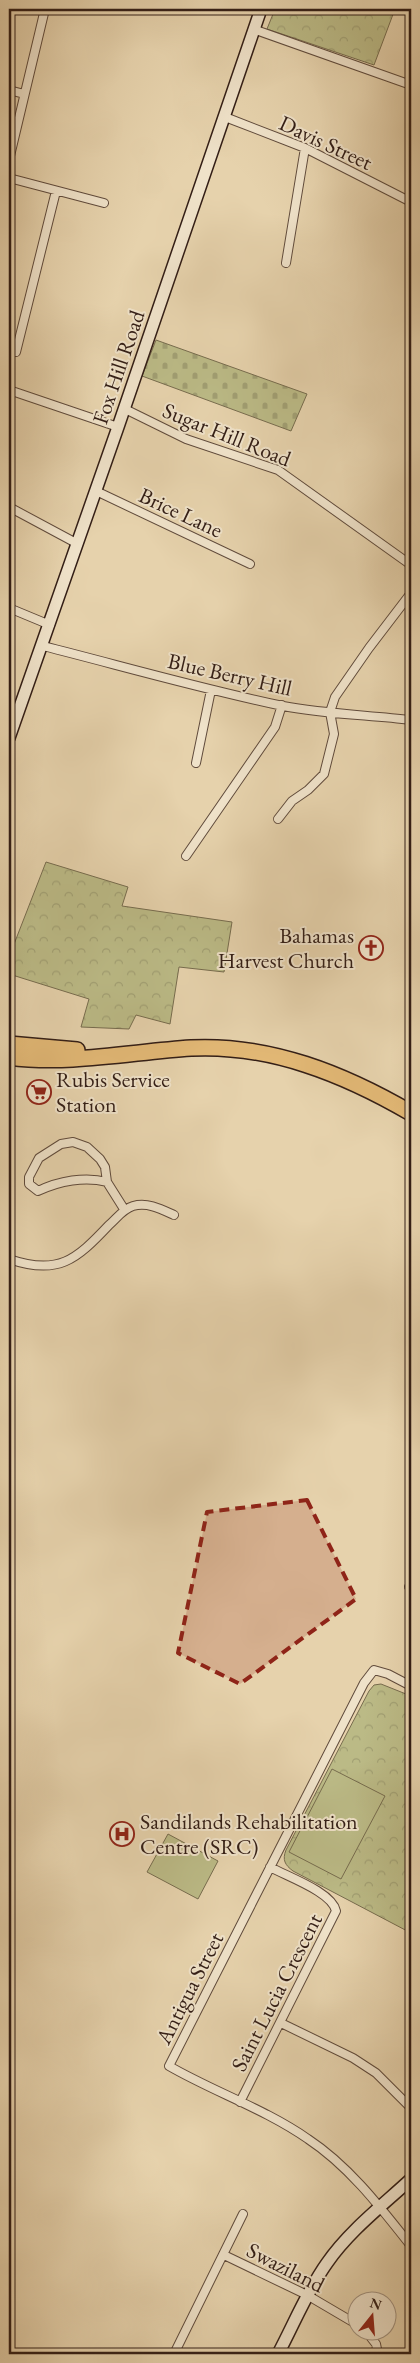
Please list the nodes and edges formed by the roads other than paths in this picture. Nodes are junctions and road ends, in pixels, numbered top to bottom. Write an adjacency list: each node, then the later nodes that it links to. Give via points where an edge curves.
1 (45, 9): 6 (street)
2 (261, 9): 3 (main road, Fox Hill Road)
3 (253, 29): 4 (street); 7 (main road, Fox Hill Road)
4 (411, 85)
5 (9, 90): 6 (street)
6 (24, 94): 9 (street)
7 (225, 117): 8 (street, Davis Street); 17 (main road, Fox Hill Road)
8 (305, 148): 12 (street, Davis Street); 14 (street)
9 (9, 160)
10 (9, 178): 11 (street)
11 (56, 191): 13 (street); 15 (street)
12 (411, 202)
13 (104, 203)
14 (286, 264)
15 (16, 352)
16 (9, 390): 18 (street)
17 (125, 409): 18 (main road, Fox Hill Road); 23 (street, Sugar Hill Road, via 186,439 278,470)
18 (118, 427): 19 (main road, Fox Hill Road)
19 (96, 491): 21 (main road, Fox Hill Road); 22 (street, Brice Lane)
20 (9, 507): 21 (street)
21 (78, 544): 26 (main road, Fox Hill Road)
22 (250, 564)
23 (411, 565)
24 (411, 593): 30 (street, via 334,696)
25 (9, 608): 26 (street)
26 (50, 625): 27 (main road, Fox Hill Road)
27 (43, 646): 28 (street, Blue Berry Hill); 32 (main road, Fox Hill Road)
28 (211, 690): 29 (street, Blue Berry Hill); 33 (street)
29 (282, 706): 30 (street, Blue Berry Hill); 35 (street, via 275,728)
30 (330, 712): 31 (street, Blue Berry Hill); 34 (street, via 334,734 324,774 292,801)
31 (411, 720)
32 (9, 738)
33 (196, 763)
34 (278, 819)
35 (186, 856)
36 (9, 1044): 37 (highway)
37 (124, 1053): 38 (highway, via 58,1059); 39 (highway, via 194,1048 245,1050 276,1056 354,1081)
38 (9, 1057)
39 (411, 1113)
40 (107, 1182): 40 (street, via 86,1178 38,1191 29,1184 29,1177 39,1158 61,1144 73,1142 87,1147 100,1159); 41 (street)
41 (124, 1209): 42 (street, via 144,1204); 43 (street, via 93,1242 75,1257 59,1264 42,1267)
42 (174, 1215)
43 (9, 1259)
44 (411, 1583): 45 (street)
45 (411, 1588)
46 (411, 1686): 47 (street, via 374,1670 364,1683)
47 (270, 1867): 48 (street, Saint Lucia Crescent, via 327,1896 336,1911); 49 (street, Antigua Street, via 169,2066)
48 (281, 2023): 49 (street, Saint Lucia Crescent); 50 (street, via 353,2058 376,2073)
49 (240, 2102): 52 (street, Antigua Street, via 327,2153)
50 (411, 2108)
51 (411, 2179): 52 (main road)
52 (380, 2207): 54 (street, Antigua Street); 56 (main road, via 335,2252)
53 (243, 2214): 55 (street)
54 (411, 2246)
55 (224, 2255): 56 (street, Swaziland); 59 (street)
56 (307, 2296): 57 (street, Swaziland); 60 (main road)
57 (348, 2319)
58 (373, 2340): 61 (street)
59 (174, 2354)
60 (278, 2354)
61 (378, 2354)

